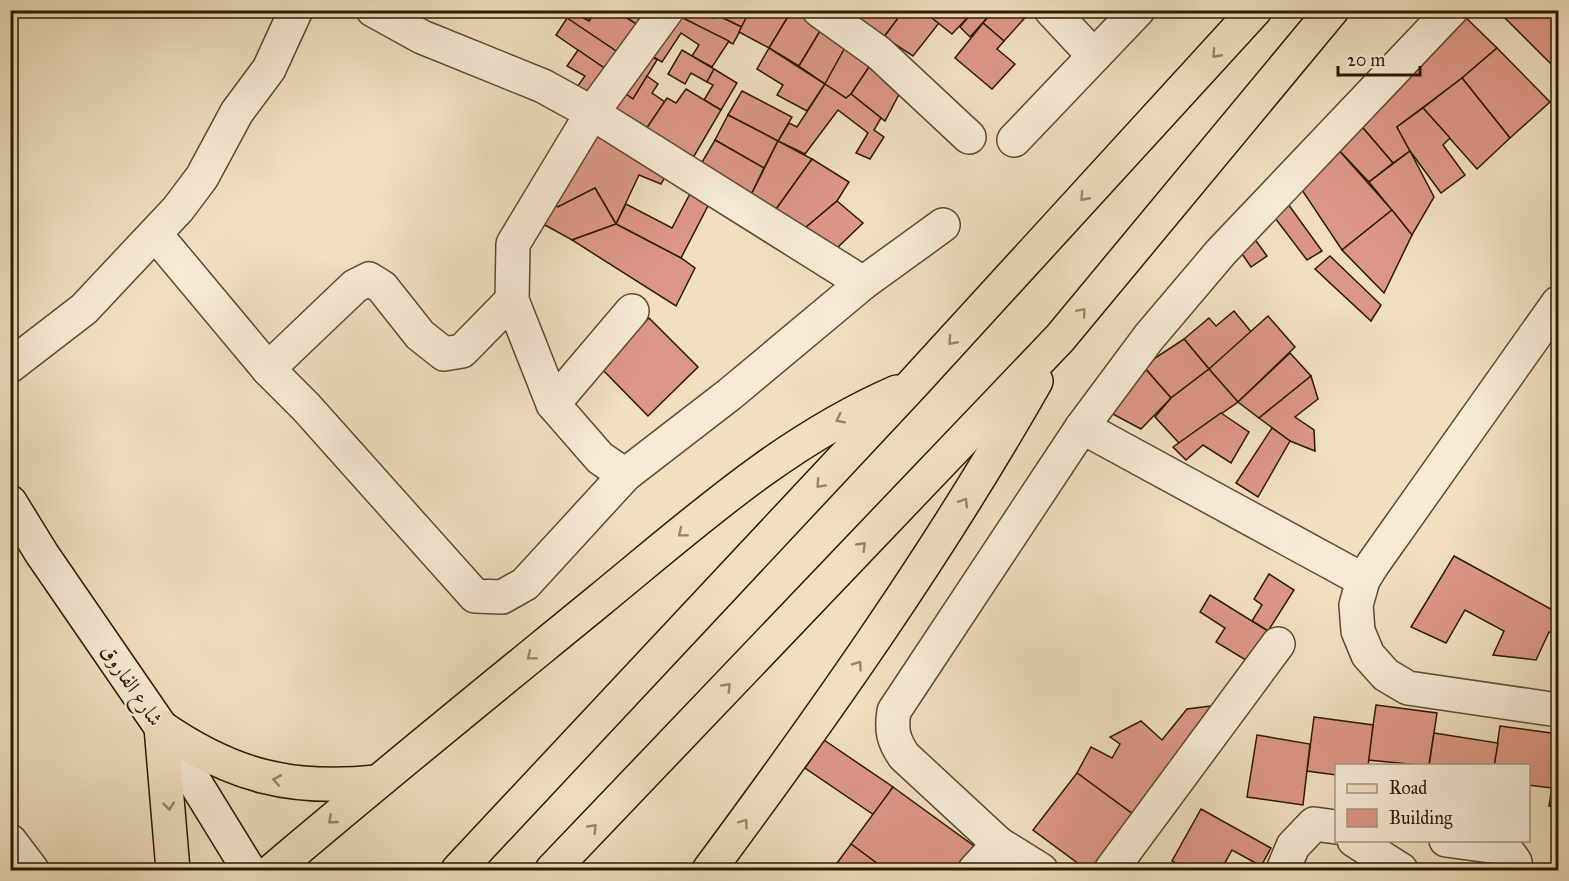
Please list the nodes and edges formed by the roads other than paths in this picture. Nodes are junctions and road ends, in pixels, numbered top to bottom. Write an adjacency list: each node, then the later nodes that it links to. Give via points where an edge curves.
1 (296, 10): 15 (street, via 268,69 237,111 202,177)
2 (373, 10): 11 (street, via 422,37 543,86)
3 (667, 10): 11 (street)
4 (819, 10): 12 (street, via 879,53)
5 (1052, 10): 10 (street)
6 (1138, 10): 10 (street)
7 (1255, 10): 23 (main road, one-way to 23)
8 (1332, 10): 20 (main road, one-way to 8)
9 (1451, 10): 25 (street, via 1221,252)
10 (1094, 56): 13 (street)
11 (592, 113): 16 (street); 17 (street, via 513,244)
12 (969, 137)
13 (1014, 140)
14 (943, 225): 16 (street)
15 (156, 235): 21 (street, via 84,309); 22 (street)
16 (863, 283): 26 (street)
17 (512, 300): 22 (street, via 462,351 444,354 420,335 382,287 369,279 355,286); 24 (street)
18 (1558, 303): 28 (street)
19 (632, 311): 24 (street)
20 (1060, 338): 43 (main road, one-way to 20); 44 (main road, one-way to 20, via 915,581)
21 (10, 366)
22 (268, 369): 26 (street, via 306,406 475,596 502,597 525,584)
23 (912, 385): 32 (main road, one-way to 32, via 831,424 756,472); 38 (main road, one-way to 38)
24 (553, 404): 26 (street, via 600,458)
25 (1082, 427): 28 (street); 37 (street, via 894,711 893,735 904,756)
26 (625, 475)
27 (10, 502): 31 (street, شارع الفاروق)
28 (1363, 580): 30 (street, via 1356,606 1358,631 1368,655 1386,675 1408,688)
29 (1278, 644): 47 (street)
30 (1558, 710)
31 (161, 726): 32 (main road, one-way to 31, via 300,785 263,778 227,766); 40 (main road, one-way to 40); 41 (street, شارع الفاروق)
32 (377, 782): 42 (main road, one-way to 42)
33 (1335, 830): 48 (street, via 1314,824 1293,846)
34 (10, 841): 39 (street)
35 (1357, 842): 49 (street)
36 (1461, 842): 50 (street, via 1505,848)
37 (999, 844): 45 (street); 46 (street)
38 (460, 869)
39 (32, 870)
40 (173, 870)
41 (249, 870)
42 (273, 870)
43 (552, 870)
44 (709, 870)
45 (975, 870)
46 (1041, 870)
47 (1111, 870)
48 (1283, 870)
49 (1401, 870)
50 (1516, 870)

